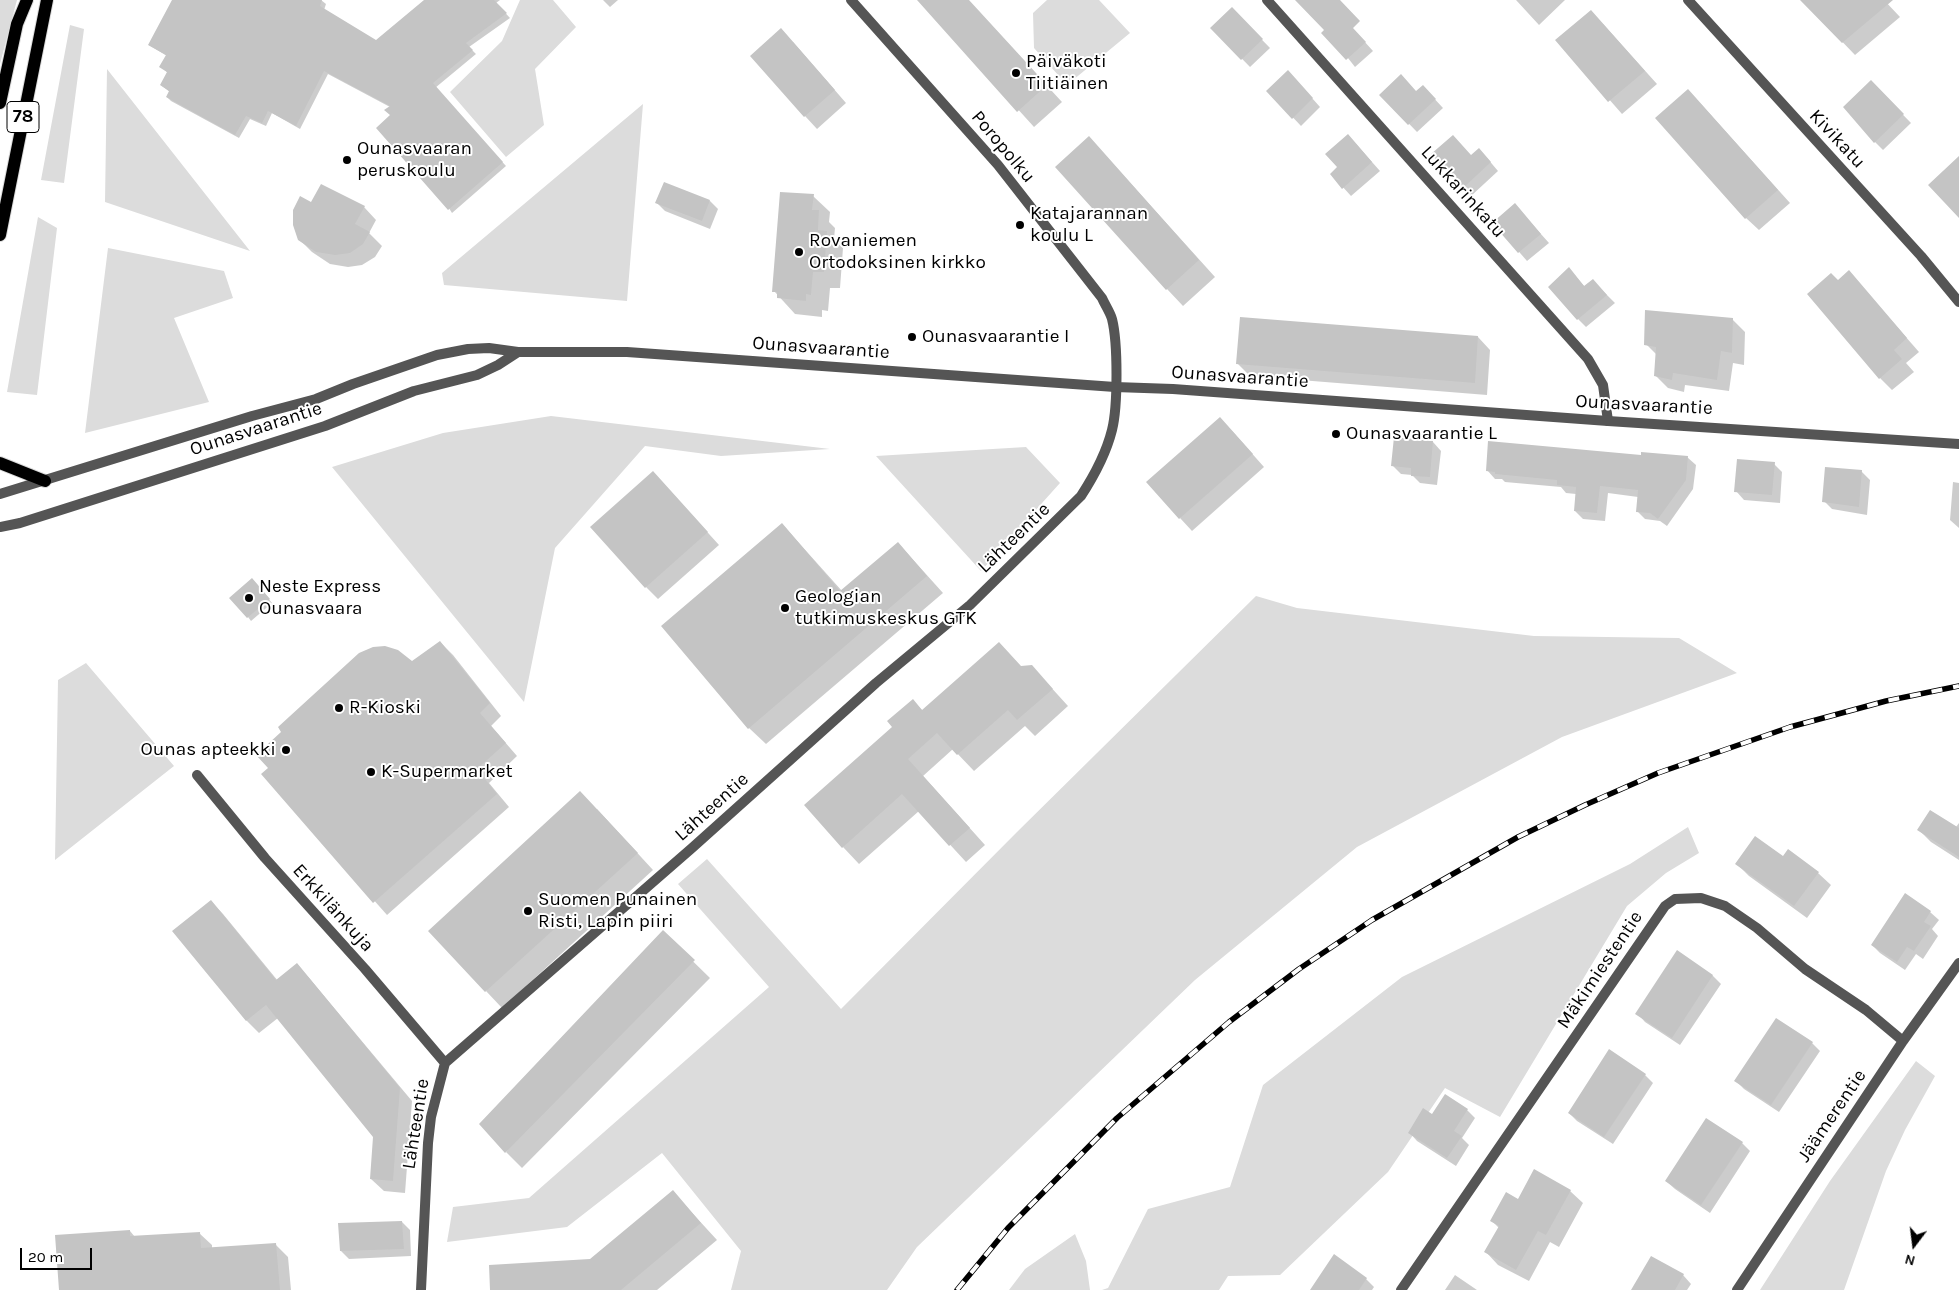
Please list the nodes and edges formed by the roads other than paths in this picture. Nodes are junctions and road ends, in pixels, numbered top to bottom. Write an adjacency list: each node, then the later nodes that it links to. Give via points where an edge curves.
1 (27, 0): 6 (main road, 78, via 16,24)
2 (47, 0): 7 (main road, 78)
3 (851, 0): 10 (street, Poropolku, via 998,165 1102,298 1112,320)
4 (1268, 0): 11 (street, Lukkarinkatu, via 1588,359 1603,385)
5 (1688, 0): 8 (street, Kivikatu)
6 (0, 103)
7 (0, 235)
8 (1959, 302)
9 (518, 352): 10 (street, Ounasvaarantie, via 627,352); 14 (street, Ounasvaarantie, via 489,348 437,355 316,400 252,416); 16 (street, Ounasvaarantie, via 477,375 414,391 325,426)
10 (1115, 387): 11 (street, Ounasvaarantie); 20 (street, Lähteentie, via 1112,430 1105,452 1081,496 970,605 876,683)
11 (1608, 421): 12 (street, Ounasvaarantie)
12 (1959, 444)
13 (0, 463): 14 (main road)
14 (45, 481): 15 (street, Ounasvaarantie)
15 (0, 494)
16 (0, 527)
17 (196, 775): 20 (street, Erkkilänkuja)
18 (1959, 964): 19 (street, Jäämerentie)
19 (1903, 1041): 22 (street, Mäkimiestentie, via 1725,906 1701,898 1675,899 1665,906); 23 (street, Jäämerentie)
20 (445, 1063): 21 (street, Lähteentie, via 428,1143)
21 (421, 1290)
22 (1401, 1290)
23 (1737, 1290)

